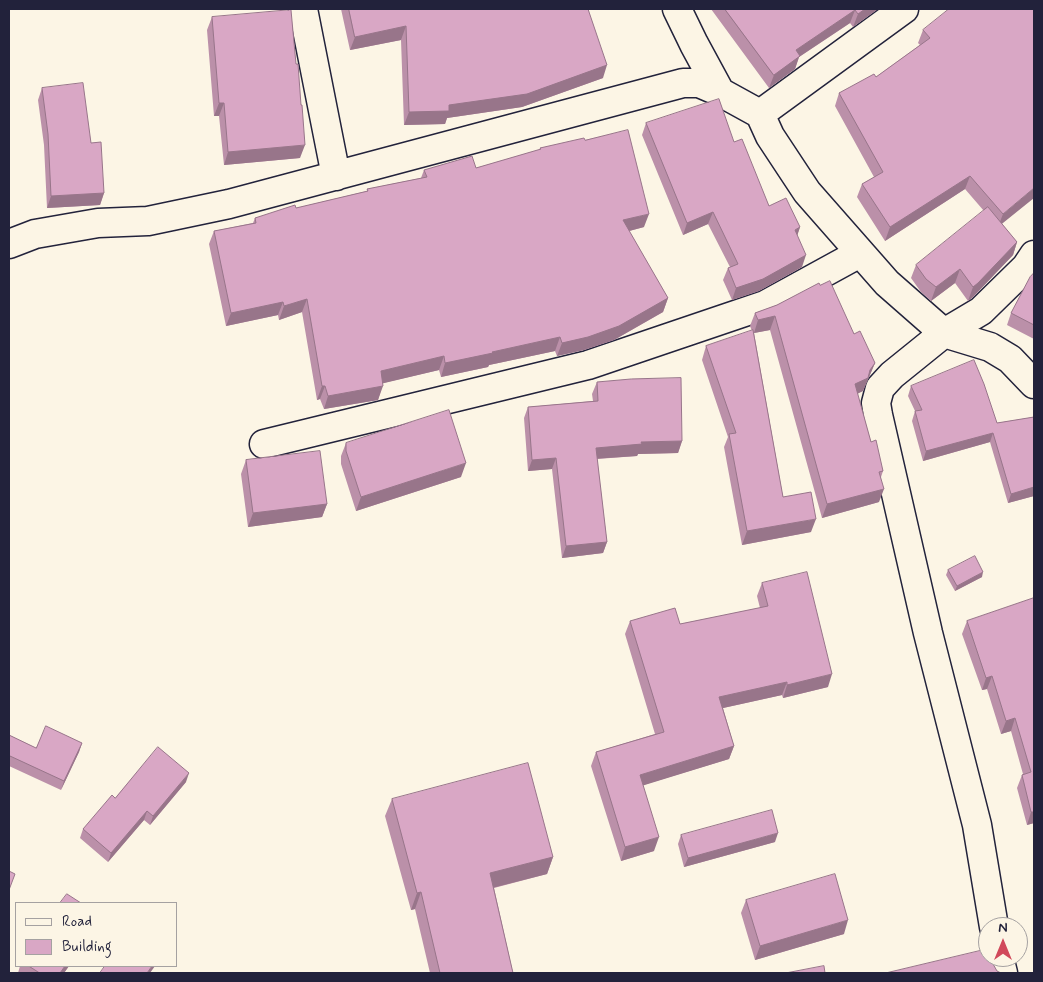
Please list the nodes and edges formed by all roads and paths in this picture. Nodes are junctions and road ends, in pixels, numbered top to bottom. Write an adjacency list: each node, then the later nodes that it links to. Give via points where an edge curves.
1 (303, 9): 6 (street)
2 (677, 9): 4 (street)
3 (904, 9): 5 (street)
4 (720, 92): 5 (street); 6 (street, via 699,83 683,83)
5 (760, 114): 8 (street, via 770,136 807,192)
6 (336, 176): 7 (street, via 148,221 98,223 34,234)
7 (9, 244)
8 (860, 252): 10 (street, via 887,283); 12 (street, via 764,305 588,365)
9 (1034, 255): 10 (street, via 1026,267 981,310)
10 (944, 333): 11 (street, via 990,347 1010,359); 13 (street, via 892,375 880,388 876,402 924,614 977,825)
11 (1034, 384)
12 (264, 444)
13 (992, 917)

